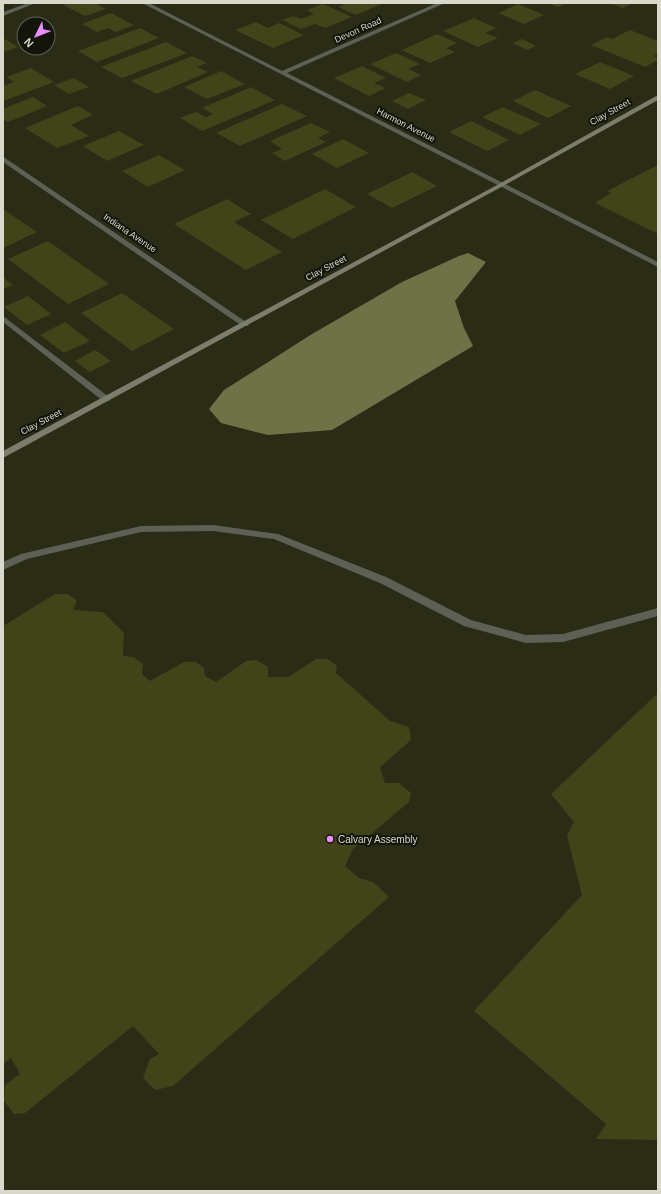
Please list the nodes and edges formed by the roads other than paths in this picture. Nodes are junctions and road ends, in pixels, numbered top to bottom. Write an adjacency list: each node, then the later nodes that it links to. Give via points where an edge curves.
1 (33, 3): 4 (street)
2 (145, 3): 5 (street, Harmon Avenue)
3 (442, 3): 5 (street, Devon Road)
4 (3, 14)
5 (282, 73): 8 (street, Harmon Avenue)
6 (658, 97): 8 (street, Clay Street)
7 (3, 159): 11 (street, Indiana Avenue)
8 (501, 185): 9 (street, Harmon Avenue); 11 (street, Clay Street)
9 (658, 265)
10 (3, 318): 12 (street)
11 (245, 324): 12 (street, Clay Street)
12 (106, 399): 13 (street, Clay Street)
13 (3, 455)
14 (3, 566): 15 (street, via 24,556 140,529 213,528 275,536 383,580 468,623 526,639 563,638)
15 (658, 612)

